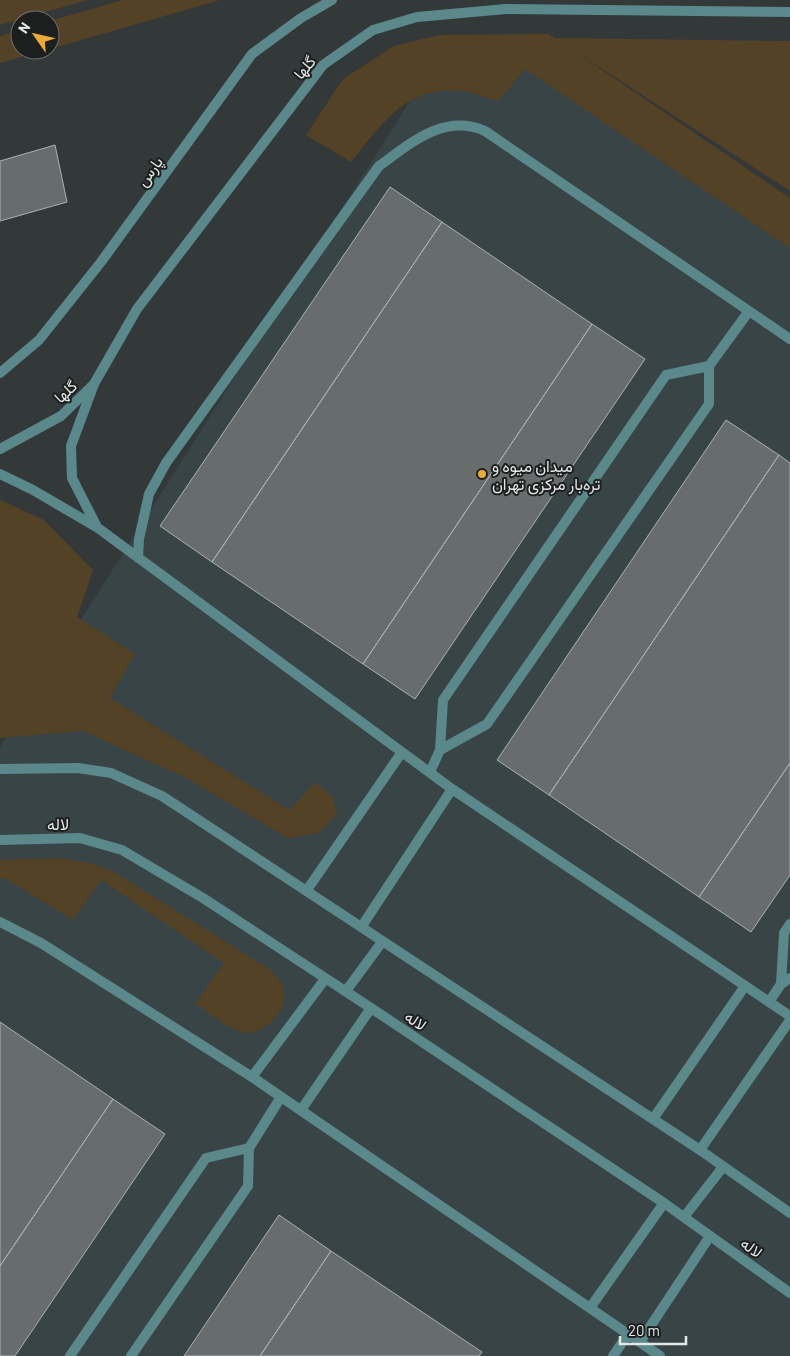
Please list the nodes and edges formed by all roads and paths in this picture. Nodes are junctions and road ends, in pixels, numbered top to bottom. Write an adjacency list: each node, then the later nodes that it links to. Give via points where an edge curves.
1 (332, 0): 6 (street, پارس, via 252,54 101,262 39,340)
2 (790, 12): 7 (street, گلها, via 506,9 417,16 373,30 323,65 137,310)
3 (749, 311): 4 (street); 5 (street); 11 (street, via 485,131 471,124 452,124 437,129 380,166 166,463 149,494)
4 (790, 339)
5 (710, 366): 12 (street, via 709,404 487,724); 12 (street, via 666,375 444,700)
6 (0, 373)
7 (94, 384): 8 (street, گلها, via 61,416); 10 (street, via 71,446 72,478)
8 (0, 449)
9 (0, 474): 10 (street)
10 (98, 528): 11 (street)
11 (138, 558): 13 (street)
12 (440, 750): 15 (street)
13 (402, 752): 15 (street); 18 (street)
14 (0, 769): 18 (street, via 78,768 111,773 129,780 162,796)
15 (430, 772): 16 (street)
16 (452, 789): 21 (street); 25 (street)
17 (0, 840): 23 (street, لاله, via 80,838 122,850 203,898)
18 (307, 890): 21 (street)
19 (0, 922): 30 (street, via 41,943)
20 (790, 924): 24 (street, via 784,934)
21 (362, 926): 22 (street)
22 (382, 942): 26 (street); 33 (street)
23 (325, 979): 26 (street, لاله); 30 (street)
24 (785, 981): 27 (street)
25 (745, 986): 27 (street); 33 (street)
26 (346, 991): 28 (street, لاله)
27 (769, 1002): 29 (street)
28 (371, 1008): 32 (street); 37 (street, لاله)
29 (790, 1018): 35 (street)
30 (252, 1077): 31 (street)
31 (281, 1097): 32 (street); 34 (street)
32 (301, 1110): 42 (street)
33 (653, 1119): 35 (street)
34 (249, 1148): 45 (street, via 206,1158); 46 (street, via 248,1186)
35 (700, 1150): 36 (street)
36 (723, 1167): 38 (street); 39 (street)
37 (664, 1203): 39 (street, لاله); 42 (street)
38 (790, 1213)
39 (684, 1217): 40 (street, لاله)
40 (710, 1236): 41 (street, لاله); 44 (street)
41 (790, 1293)
42 (590, 1308): 43 (street)
43 (628, 1334): 44 (street); 47 (street)
44 (640, 1342): 48 (street)
45 (70, 1356)
46 (131, 1356)
47 (613, 1356)
48 (660, 1356)

